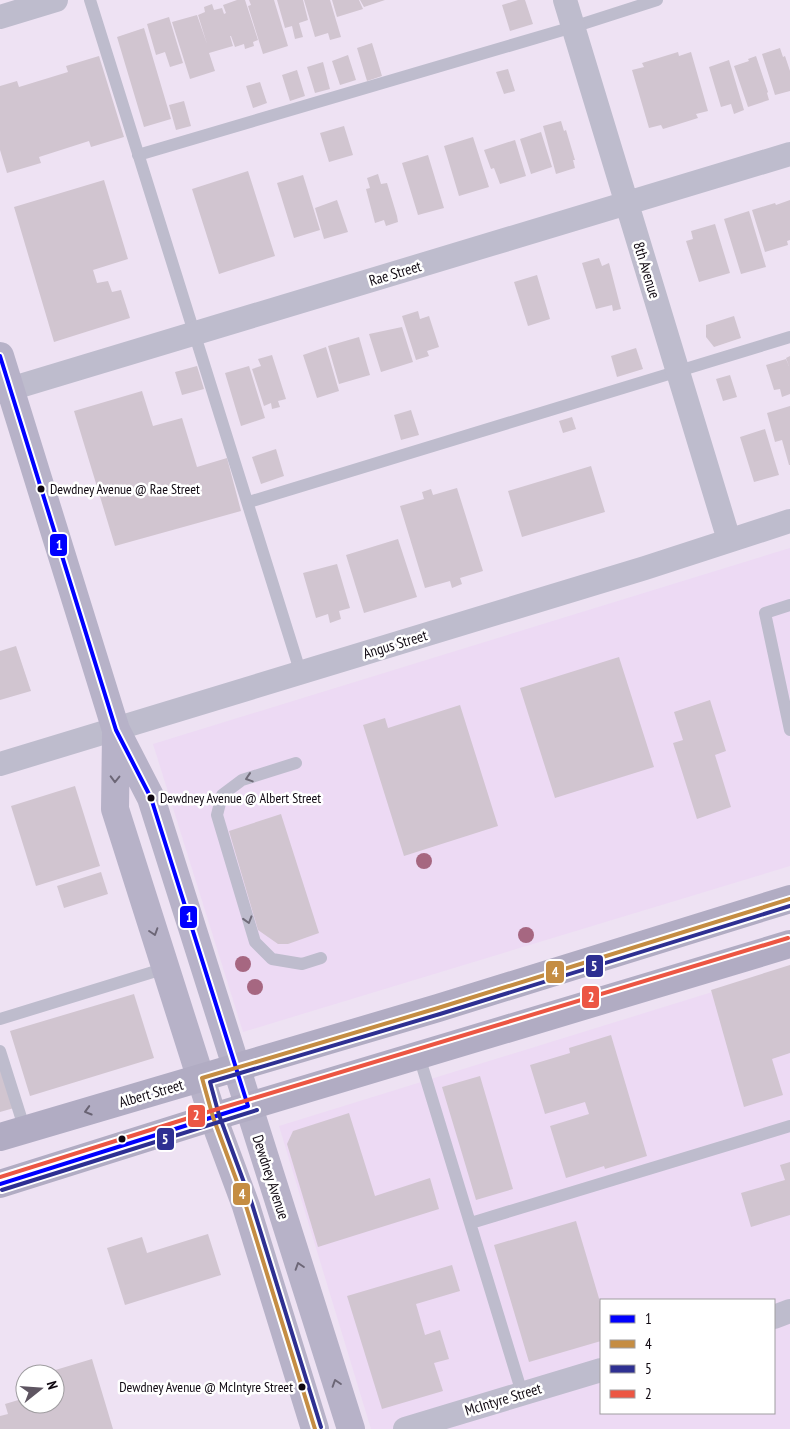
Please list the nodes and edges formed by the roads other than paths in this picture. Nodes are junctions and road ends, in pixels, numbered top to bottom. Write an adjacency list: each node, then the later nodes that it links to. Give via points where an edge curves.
1 (56, 0): 5 (street)
2 (90, 0): 8 (lane)
3 (565, 0): 6 (street, 8th Avenue)
4 (657, 0): 6 (lane)
5 (0, 17)
6 (573, 27): 8 (lane); 9 (street, 8th Avenue)
7 (790, 154): 9 (street, Rae Street)
8 (138, 155): 10 (lane)
9 (626, 203): 10 (street, Rae Street); 13 (street, 8th Avenue)
10 (194, 333): 14 (street, Rae Street); 15 (lane)
11 (790, 336): 13 (lane)
12 (0, 356): 14 (main road, Dewdney Avenue)
13 (678, 371): 15 (lane); 17 (street, 8th Avenue)
14 (5, 390): 20 (main road, Dewdney Avenue)
15 (249, 502): 19 (lane)
16 (790, 521): 17 (street, Angus Street)
17 (729, 540): 19 (street, Angus Street)
18 (790, 605): 21 (lane, via 765,613)
19 (301, 674): 20 (street, Angus Street)
20 (116, 730): 23 (street, Angus Street); 27 (main road, Dewdney Avenue, one-way to 27, via 115,809); 31 (main road, Dewdney Avenue, via 151,798)
21 (790, 730)
22 (296, 763): 26 (lane, one-way to 26, via 242,780 222,795 217,815 255,942 272,959 302,964)
23 (0, 764)
24 (790, 899): 31 (main road, Albert Street)
25 (790, 944): 30 (main road)
26 (322, 958)
27 (166, 968): 28 (lane); 32 (main road, Dewdney Avenue)
28 (0, 1019)
29 (0, 1051): 36 (lane)
30 (420, 1056): 33 (main road); 38 (lane)
31 (236, 1067): 32 (main road, Albert Street); 33 (main road, Dewdney Avenue)
32 (202, 1078): 34 (main road, Dewdney Avenue); 36 (main road, Albert Street, one-way to 36)
33 (248, 1106): 34 (main road); 44 (main road, Dewdney Avenue, one-way to 33)
34 (213, 1116): 37 (main road); 43 (main road, Dewdney Avenue, via 246,1206)
35 (790, 1126): 38 (lane)
36 (13, 1134)
37 (0, 1184)
38 (471, 1223): 42 (lane)
39 (790, 1311): 40 (street)
40 (775, 1317)
41 (600, 1370): 42 (street, McIntyre Street)
42 (522, 1393): 45 (street, McIntyre Street)
43 (314, 1429)
44 (351, 1429)
45 (405, 1429)

